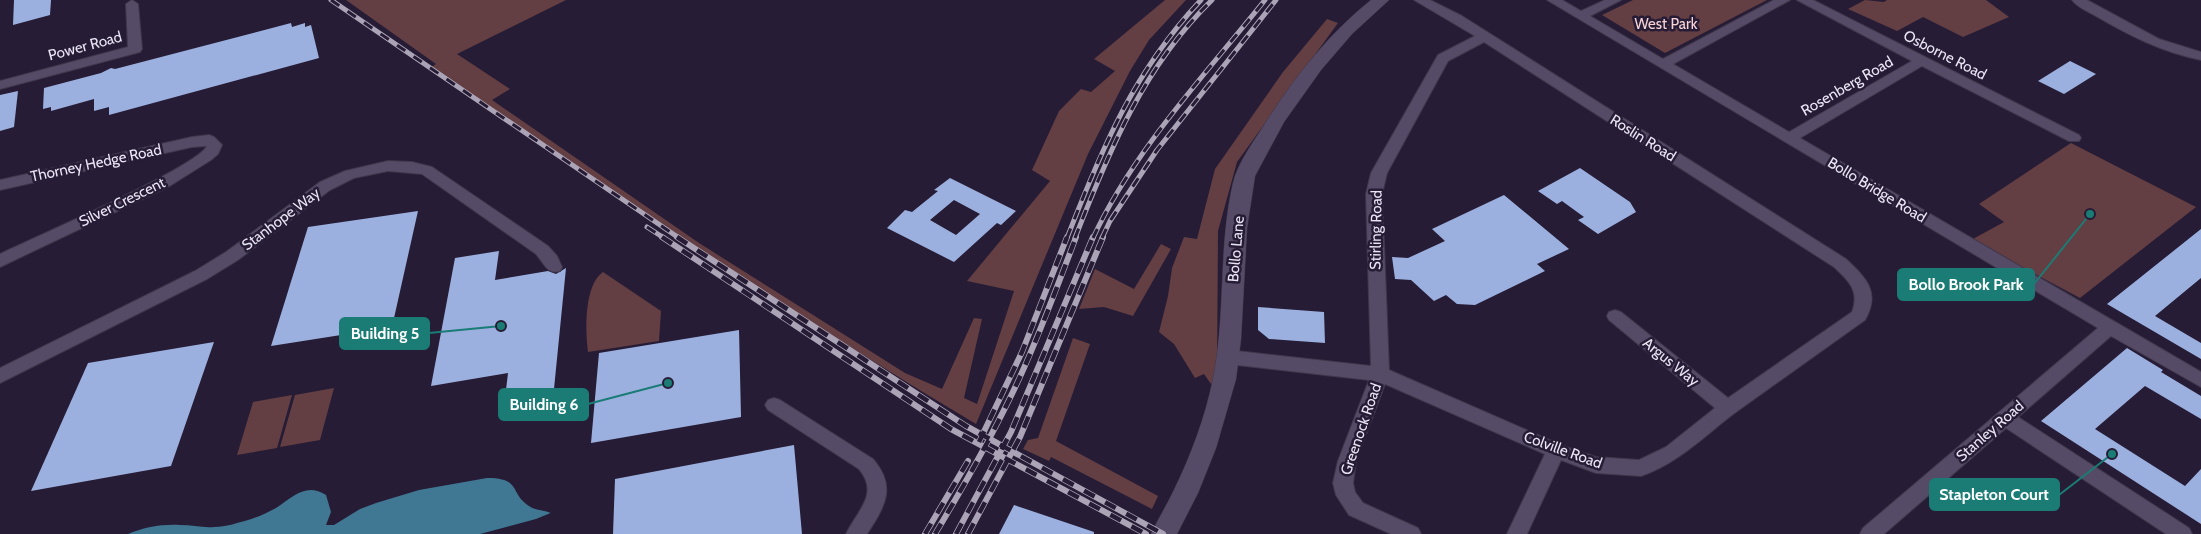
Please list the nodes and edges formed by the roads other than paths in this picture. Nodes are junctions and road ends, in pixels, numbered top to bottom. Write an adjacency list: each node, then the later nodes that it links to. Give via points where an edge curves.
1 (1381, 0): 24 (street, Bollo Lane, via 1342,34 1306,80 1268,135 1245,178 1236,228)
2 (1420, 0): 10 (street, Roslin Road)
3 (1553, 0): 9 (street, Bollo Bridge Road)
4 (1615, 0): 9 (street)
5 (1784, 0): 13 (street)
6 (1803, 0): 12 (street, Osborne Road)
7 (2078, 0): 11 (street, via 2145,37)
8 (132, 4): 14 (street, Power Road, via 135,49)
9 (1581, 16): 13 (street, Bollo Bridge Road)
10 (1484, 37): 21 (street, Roslin Road, via 1840,262); 25 (street, Stirling Road, via 1443,58 1379,173 1374,194)
11 (2201, 56)
12 (1921, 61): 15 (street, Rosenberg Road); 16 (street, Osborne Road)
13 (1663, 64): 15 (street, Bollo Bridge Road)
14 (0, 85)
15 (1790, 138): 23 (street, Bollo Bridge Road)
16 (2074, 138)
17 (192, 142): 18 (street, Thorney Hedge Road); 19 (street, Silver Crescent, via 209,140 215,145 206,157 163,183)
18 (0, 185)
19 (0, 261)
20 (554, 267): 26 (street, Stanhope Way, via 542,250 427,170 400,166 374,168 324,186 232,256 201,275)
21 (1861, 284): 29 (street, Colville Road, via 1865,304 1859,316)
22 (1615, 316): 29 (street, Argus Way)
23 (2110, 327): 27 (street, Bollo Bridge Road); 30 (street, Stanley Road)
24 (1228, 357): 25 (street, Colville Road); 33 (street, Bollo Lane, via 1218,405 1198,461 1178,510)
25 (1380, 374): 31 (street, Colville Road); 34 (street, Greenock Road, via 1346,461 1342,483 1356,509)
26 (0, 376)
27 (2201, 380)
28 (774, 405): 32 (street, via 866,464 875,474 879,487 877,497)
29 (1728, 408): 31 (street, Colville Road, via 1672,452 1641,468 1596,465)
30 (2005, 418): 36 (street, Stanley Road); 37 (street)
31 (1556, 451): 35 (street)
32 (856, 534)
33 (1164, 534)
34 (1411, 534)
35 (1517, 534)
36 (1870, 534)
37 (2182, 534)

